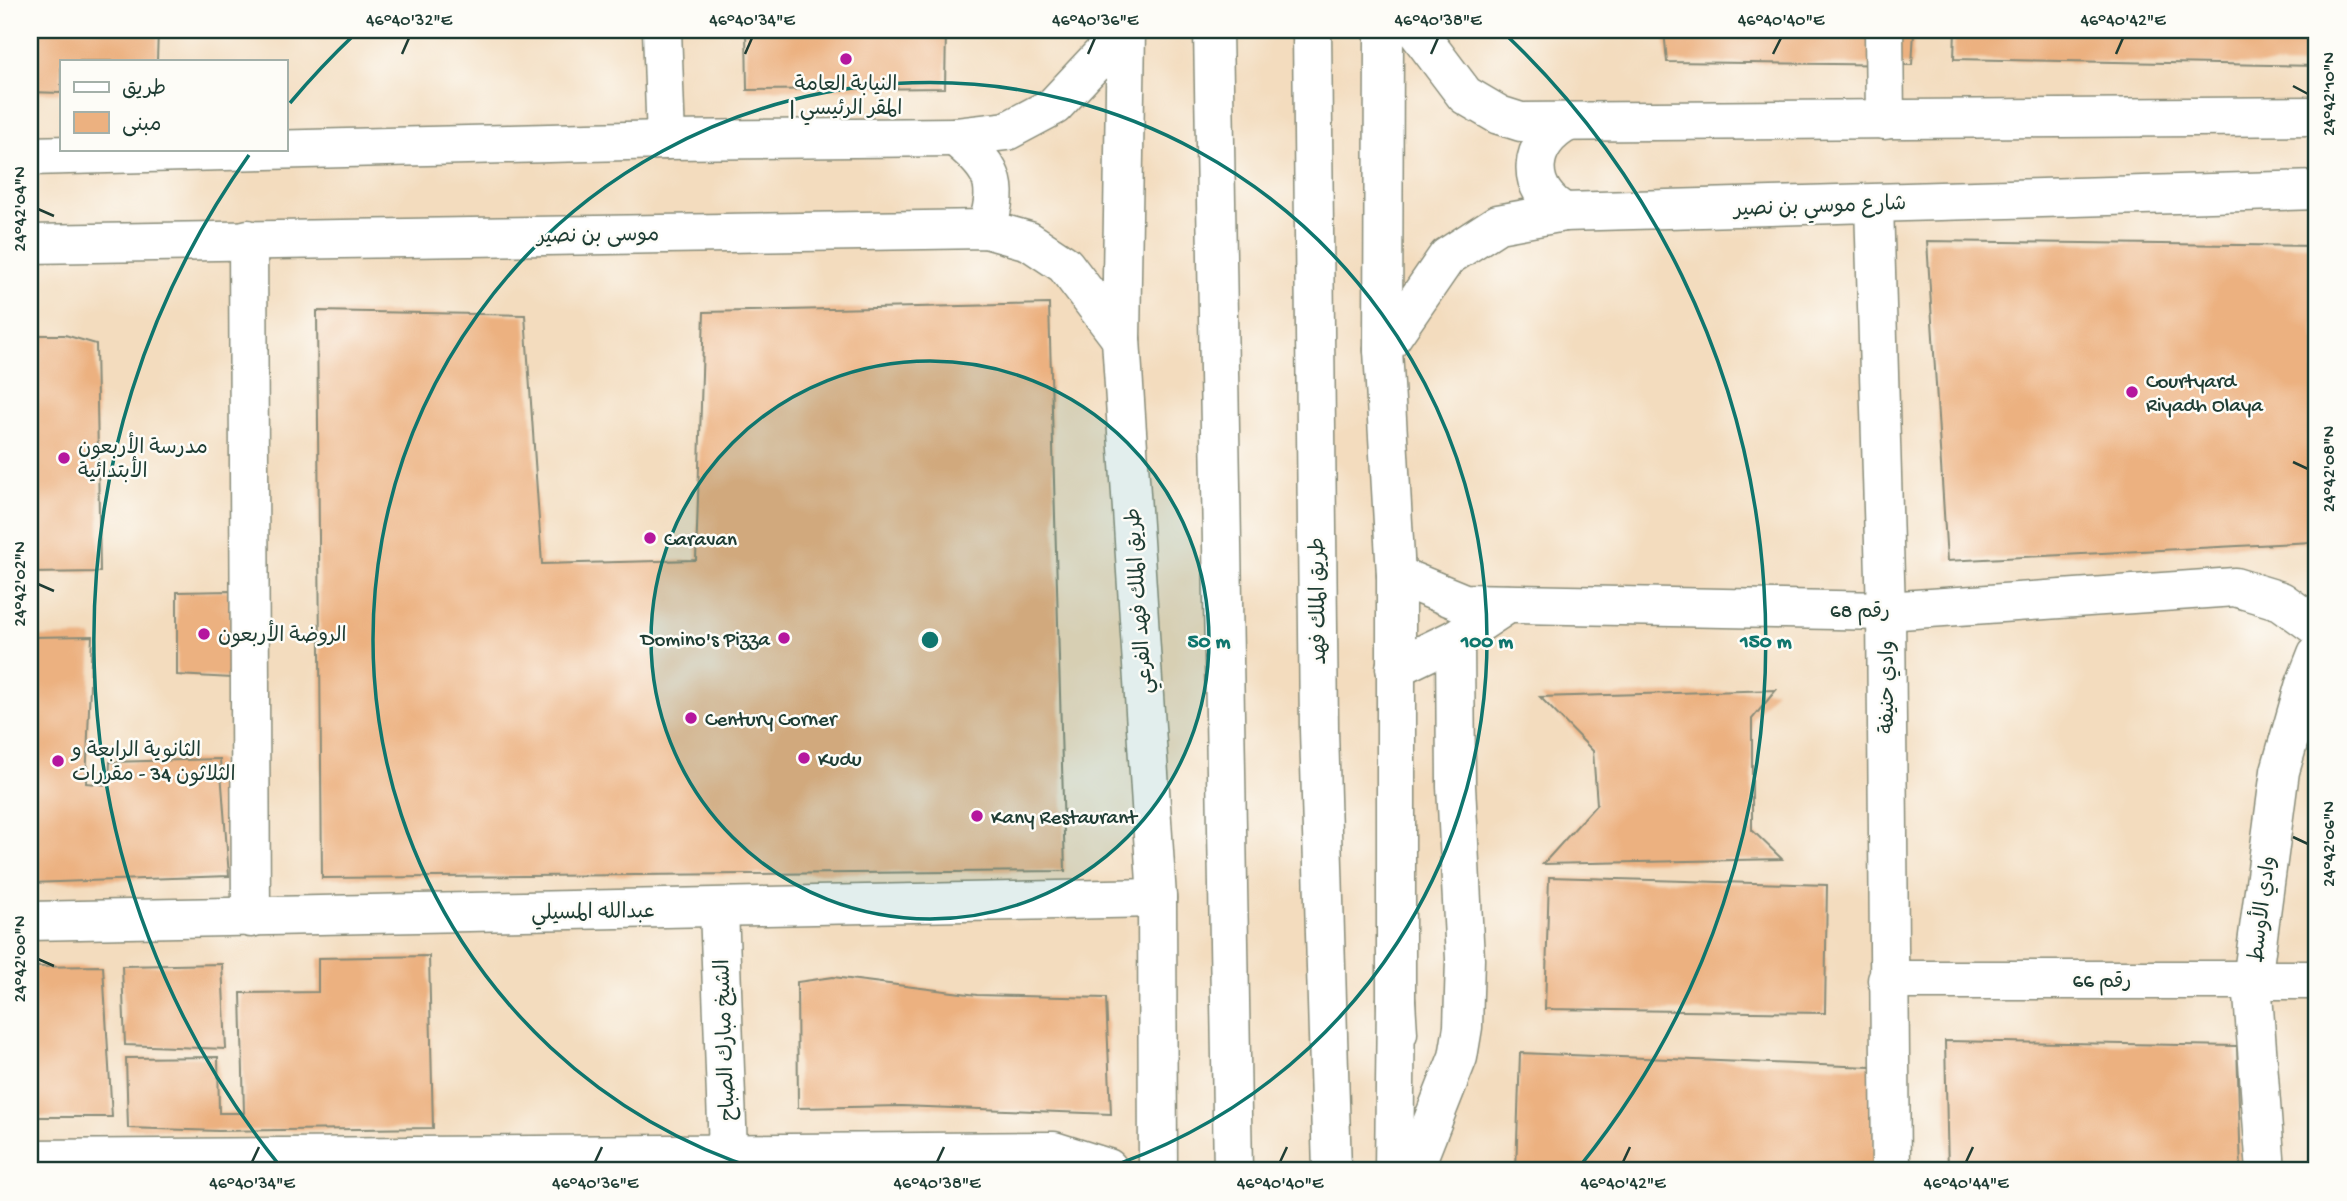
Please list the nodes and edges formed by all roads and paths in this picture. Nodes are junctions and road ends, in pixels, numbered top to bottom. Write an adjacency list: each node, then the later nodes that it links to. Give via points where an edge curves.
1 (662, 30): 12 (main road)
2 (1126, 30): 11 (main road, via 1054,106 1007,131); 22 (main road, طريق الملك فهد الفرعي)
3 (1213, 30): 43 (main road)
4 (1311, 30): 44 (main road, طريق الملك فهد, via 1319,730)
5 (1384, 30): 23 (main road)
6 (1416, 30): 10 (main road, via 1465,95 1521,122)
7 (1884, 30): 9 (main road)
8 (2317, 116): 9 (main road)
9 (1885, 120): 10 (main road)
10 (1568, 122): 18 (main road, via 1545,139 1535,166 1543,194)
11 (955, 137): 12 (main road); 19 (main road, via 982,159 993,178 994,208)
12 (666, 140): 14 (main road)
13 (268, 150): 15 (main road)
14 (287, 150)
15 (30, 156)
16 (2317, 190): 17 (main road, شارع موسي بن نصير)
17 (1874, 204): 18 (main road, شارع موسي بن نصير); 26 (main road, وادي حنيفة)
18 (1564, 212): 23 (main road, شارع موسي بن نصير, via 1498,224 1447,257)
19 (986, 229): 20 (main road, موسى بن نصير); 22 (main road, موسى بن نصير, via 1029,241 1065,265)
20 (248, 239): 21 (main road, موسى بن نصير); 33 (main road)
21 (30, 244)
22 (1121, 339): 31 (main road, طريق الملك فهد الفرعي)
23 (1383, 350): 24 (main road)
24 (1396, 575): 25 (main road, رقم 68, via 1464,603); 30 (main road)
25 (1508, 604): 26 (main road, رقم 68); 28 (main road)
26 (1886, 611): 27 (main road, رقم 68, via 2235,587 2281,601); 35 (main road, وادي حنيفة)
27 (2317, 627)
28 (1455, 639): 30 (main road); 46 (main road, via 1463,1027 1458,1057)
29 (2317, 654): 37 (main road, وادي الأوسط, via 2280,771)
30 (1395, 668): 38 (main road)
31 (1157, 898): 32 (main road, عبدالله المسيلي); 42 (main road, طريق الملك فهد الفرعي)
32 (719, 909): 33 (main road, عبدالله المسيلي); 40 (main road, الشيخ مبارك الصباح)
33 (251, 918): 34 (main road, عبدالله المسيلي)
34 (30, 921)
35 (1887, 980): 37 (main road, رقم 66); 47 (main road, وادي حنيفة)
36 (2317, 980): 37 (main road, رقم 66)
37 (2252, 981): 48 (main road, وادي الأوسط)
38 (1396, 1001): 45 (main road); 46 (main road)
39 (30, 1159): 40 (main road)
40 (727, 1161): 41 (main road, via 1054,1151)
41 (1110, 1171)
42 (1157, 1171)
43 (1233, 1171)
44 (1332, 1171)
45 (1394, 1171)
46 (1412, 1171)
47 (1891, 1171)
48 (2266, 1171)

